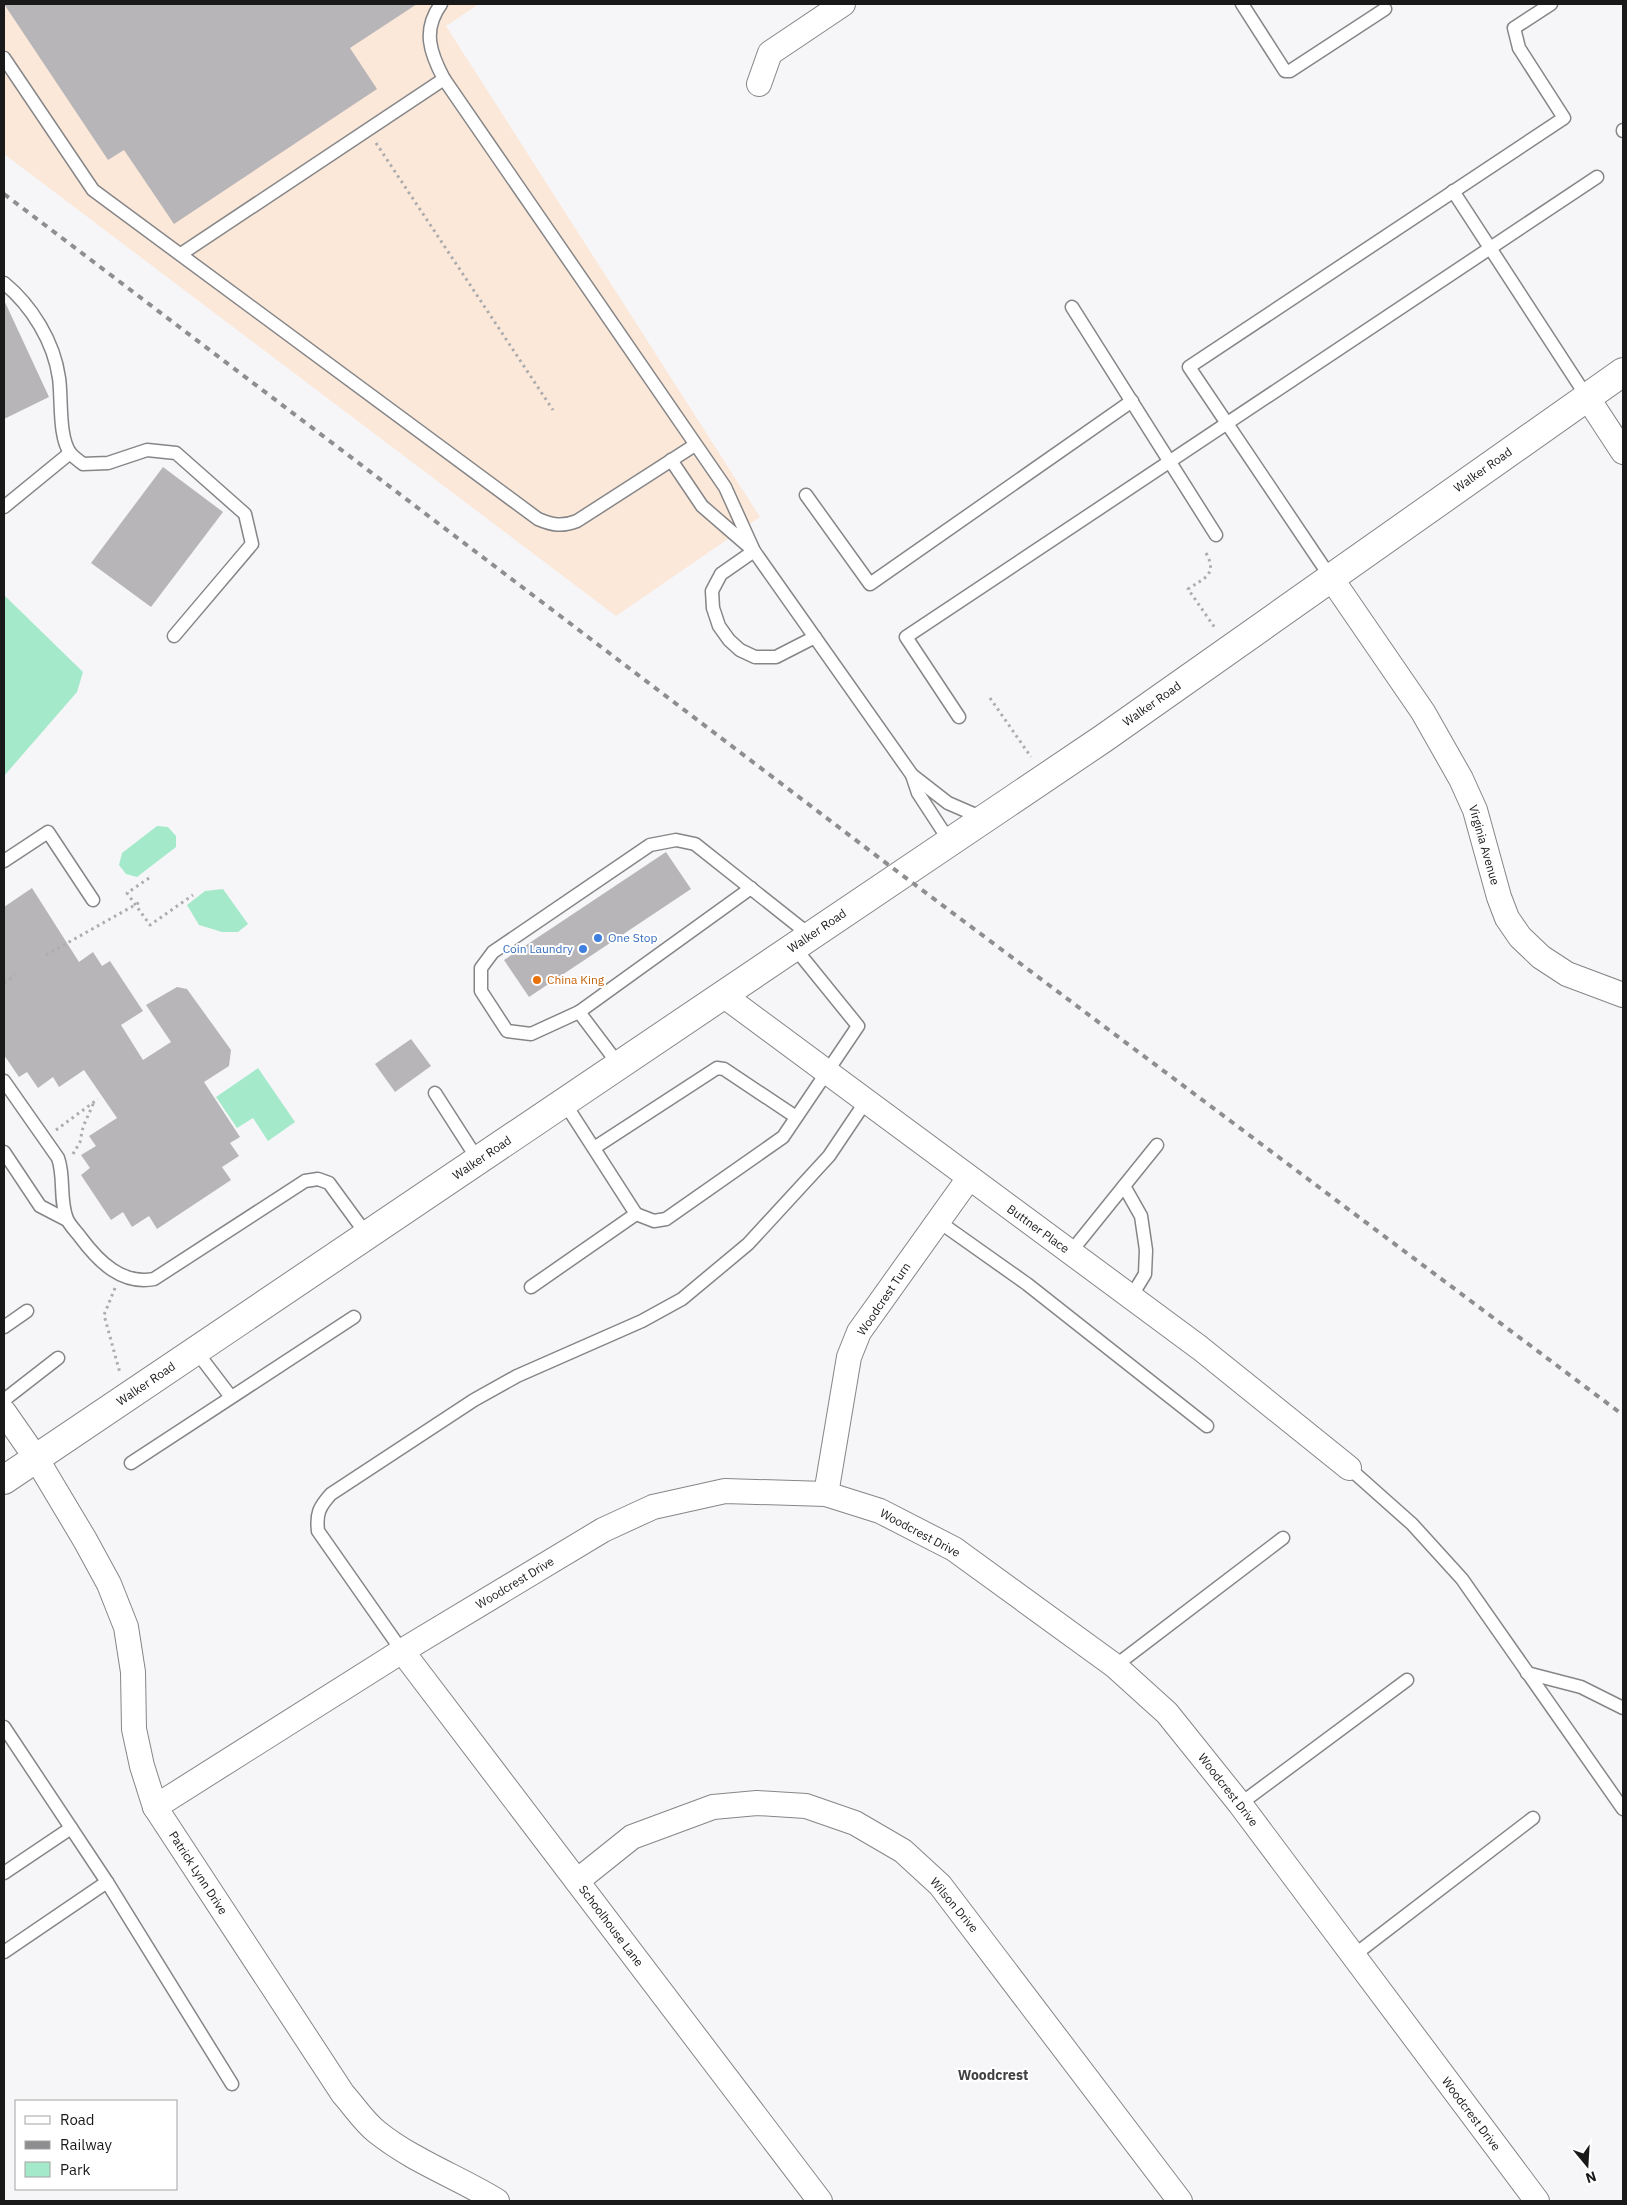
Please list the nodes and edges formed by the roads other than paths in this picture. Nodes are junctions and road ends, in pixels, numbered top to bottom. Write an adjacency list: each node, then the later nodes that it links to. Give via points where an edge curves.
1 (441, 4): 7 (lane, via 433,15 429,36 432,56)
2 (843, 4): 8 (street, via 770,53)
3 (1242, 4): 5 (lane, via 1284,71 1290,71)
4 (1551, 4): 10 (lane, via 1514,28 1519,48 1564,118)
5 (1385, 9)
6 (4, 58): 12 (lane, via 93,190)
7 (444, 79): 12 (lane); 19 (lane)
8 (759, 84)
9 (1597, 176): 11 (lane)
10 (1453, 191): 11 (lane); 18 (lane, via 1189,367)
11 (1490, 248): 16 (lane); 18 (lane)
12 (181, 254): 22 (lane, via 538,519 565,526 577,521)
13 (4, 283): 21 (lane, via 31,313 50,342 59,376 64,440)
14 (1072, 307): 17 (lane)
15 (1623, 372): 16 (street, Walker Road)
16 (1587, 397): 20 (street); 28 (street, Walker Road)
17 (1132, 401): 23 (lane); 24 (lane, via 870,584)
18 (1227, 423): 23 (lane); 28 (lane)
19 (695, 445): 22 (lane); 27 (lane, via 725,487)
20 (1623, 452)
21 (70, 453): 25 (lane); 29 (lane, via 83,464 108,463 147,450 176,453 246,514 252,544)
22 (671, 460): 27 (lane, via 702,506)
23 (1170, 462): 26 (lane); 31 (lane, via 906,637)
24 (806, 495)
25 (4, 507)
26 (1216, 535)
27 (754, 551): 30 (lane); 30 (lane, via 721,574 712,591 719,626 740,650 755,657 776,657)
28 (1331, 578): 33 (street, Walker Road); 40 (street, Virginia Avenue, via 1423,712 1457,771 1475,810 1499,897 1507,918 1520,937 1541,957 1567,974)
29 (174, 636)
30 (815, 637): 32 (lane)
31 (959, 716)
32 (912, 775): 33 (lane, via 948,802); 34 (lane, via 918,793)
33 (985, 819): 34 (street, Walker Road)
34 (950, 842): 38 (street, Walker Road)
35 (4, 861): 37 (lane, via 48,832)
36 (751, 888): 38 (lane); 41 (lane); 41 (lane, via 695,844 676,840 650,846 493,952 481,968 481,991 506,1031 532,1034)
37 (93, 900)
38 (802, 942): 39 (street, Walker Road); 43 (lane, via 858,1026)
39 (723, 995): 42 (street, Walker Road); 43 (street, Buttner Place)
40 (1623, 995)
41 (579, 1012): 42 (lane)
42 (619, 1065): 47 (street, Walker Road)
43 (826, 1071): 46 (street, Buttner Place); 48 (lane)
44 (4, 1081): 56 (lane, via 58,1158)
45 (435, 1093): 52 (lane)
46 (866, 1101): 53 (street, Buttner Place); 77 (lane, via 828,1156 748,1244 682,1299 642,1321 517,1376 474,1400 331,1494 321,1504 316,1516 318,1531)
47 (564, 1102): 50 (lane); 52 (street, Walker Road)
48 (796, 1117): 50 (lane, via 724,1069 717,1068); 55 (lane, via 783,1137 666,1219 654,1221)
49 (1157, 1145): 54 (lane)
50 (594, 1148): 55 (lane)
51 (4, 1152): 56 (lane, via 40,1206)
52 (478, 1160): 58 (street, Walker Road)
53 (969, 1178): 57 (street, Woodcrest Turn); 59 (street, Buttner Place)
54 (1124, 1186): 59 (lane); 61 (lane, via 1140,1216 1146,1250 1145,1274)
55 (636, 1214): 60 (lane)
56 (67, 1220): 58 (lane, via 96,1259 132,1280 144,1281 154,1279 305,1181 318,1179 329,1183)
57 (938, 1221): 70 (lane, via 1027,1284); 75 (street, Woodcrest Turn, via 859,1332 849,1357)
58 (367, 1235): 65 (street, Walker Road)
59 (1070, 1253): 61 (street, Buttner Place)
60 (531, 1287)
61 (1131, 1297): 73 (street, Buttner Place)
62 (27, 1311): 64 (lane)
63 (354, 1317): 67 (lane)
64 (4, 1327)
65 (196, 1351): 67 (lane); 71 (street, Walker Road)
66 (58, 1358): 68 (lane)
67 (230, 1397): 72 (lane)
68 (4, 1400)
69 (4, 1412): 71 (street, Patrick Lynn Drive)
70 (1207, 1426)
71 (36, 1458): 74 (street, Walker Road); 84 (street, Patrick Lynn Drive, via 109,1584 126,1627 134,1729)
72 (131, 1463)
73 (1349, 1468): 79 (lane, via 1412,1524 1462,1579)
74 (4, 1480)
75 (826, 1494): 77 (street, Woodcrest Drive, via 725,1491 653,1507 603,1530); 78 (street, Woodcrest Drive, via 880,1511 954,1549)
76 (1283, 1538): 78 (lane)
77 (402, 1651): 84 (street, Woodcrest Drive); 89 (street, Schoolhouse Lane)
78 (1115, 1666): 83 (street, Woodcrest Drive, via 1167,1712)
79 (1527, 1673): 81 (lane, via 1581,1687); 85 (lane)
80 (1407, 1680): 83 (lane)
81 (1623, 1708)
82 (4, 1727): 87 (lane)
83 (1240, 1804): 92 (street, Woodcrest Drive)
84 (155, 1807): 94 (street, Patrick Lynn Drive, via 343,2094 375,2131 407,2154)
85 (1623, 1809)
86 (1533, 1818): 92 (lane)
87 (71, 1828): 88 (lane); 90 (lane)
88 (4, 1873)
89 (577, 1881): 95 (street, Schoolhouse Lane); 96 (street, Wilson Drive, via 632,1837 712,1807 757,1802 806,1806 856,1822 903,1851 940,1885)
90 (107, 1882): 91 (lane); 93 (lane)
91 (4, 1952)
92 (1353, 1956): 97 (street, Woodcrest Drive)
93 (232, 2084)
94 (498, 2201)
95 (820, 2201)
96 (1180, 2201)
97 (1537, 2201)

